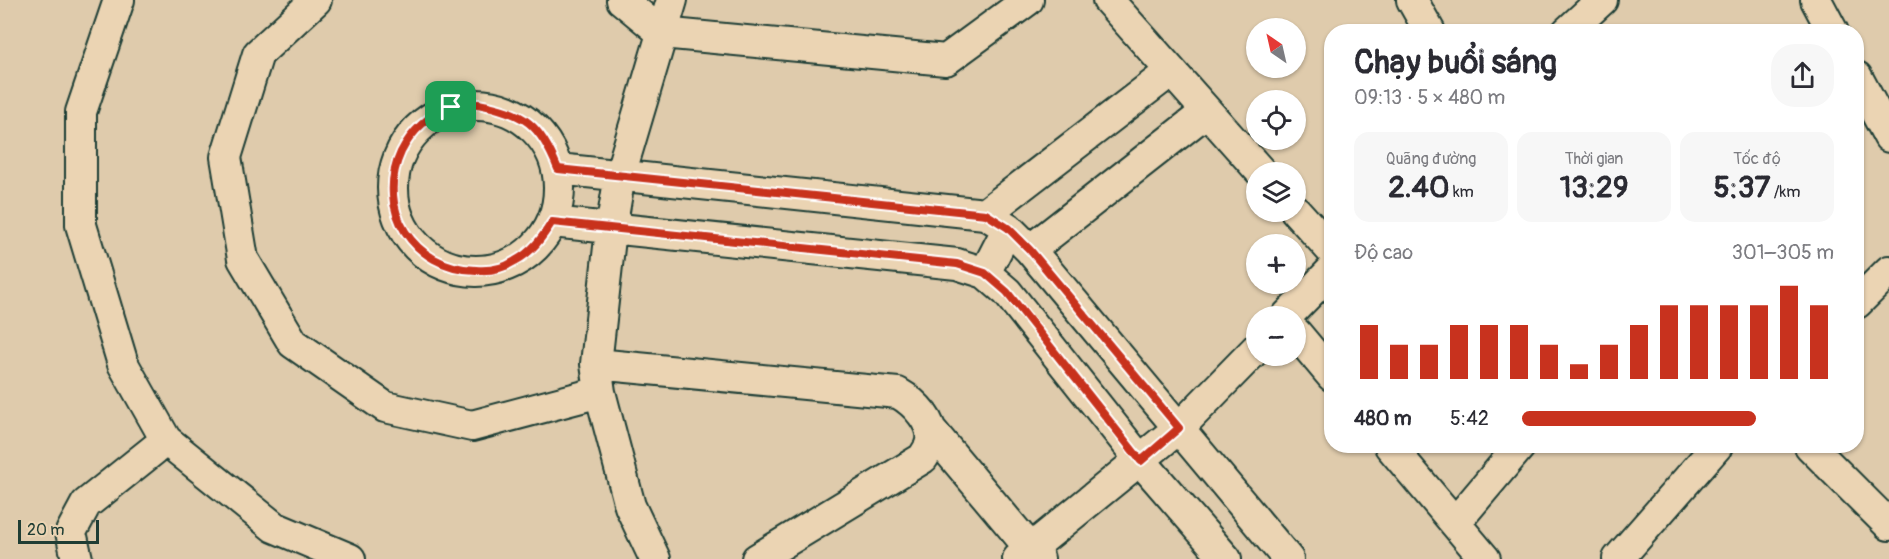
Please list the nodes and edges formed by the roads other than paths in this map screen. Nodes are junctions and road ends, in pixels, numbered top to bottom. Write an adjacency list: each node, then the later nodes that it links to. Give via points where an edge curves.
1 (119, 0): 38 (street, via 81,112 81,225 123,364)
2 (316, 0): 35 (street, via 258,54 226,157 243,259 293,343 385,407 472,426)
3 (622, 0): 13 (street)
4 (672, 0): 13 (street)
5 (1028, 0): 13 (street, via 946,60)
6 (1108, 0): 14 (street)
7 (1412, 0): 10 (street)
8 (1602, 0): 11 (street)
9 (1816, 0): 12 (street)
10 (1426, 24)
11 (1576, 24)
12 (1829, 24)
13 (662, 33): 20 (street)
14 (1171, 71): 16 (street); 21 (street)
15 (1864, 89): 17 (street)
16 (1206, 112): 18 (street); 26 (street)
17 (1889, 137)
18 (1252, 162)
19 (558, 169): 20 (street); 22 (street, via 560,196); 22 (street, via 548,143 530,122 506,109 478,104 451,107 426,120 407,140 393,178 398,220 413,244 434,261 460,270 489,271 515,262 537,245)
20 (620, 175): 21 (street); 24 (street)
21 (997, 221): 26 (street); 28 (street)
22 (552, 222): 24 (street)
23 (1306, 222): 25 (street)
24 (611, 229): 28 (street, via 957,264); 35 (street)
25 (1324, 242)
26 (1030, 250): 36 (street)
27 (1889, 271): 30 (street)
28 (985, 273): 43 (street, via 1007,292)
29 (1324, 278): 31 (street)
30 (1864, 296)
31 (1297, 306)
32 (1306, 345): 34 (street)
33 (1246, 359): 36 (street)
34 (1324, 366)
35 (598, 378): 37 (street, via 898,393 919,409); 47 (street, via 630,506)
36 (1179, 428): 43 (street); 52 (street)
37 (931, 430): 46 (street); 50 (street, via 931,444 923,458)
38 (166, 440): 48 (street, via 86,504 71,532); 49 (street, via 274,527)
39 (1396, 453): 44 (street)
40 (1514, 453): 44 (street)
41 (1711, 453): 54 (street)
42 (1817, 453): 45 (street)
43 (1141, 461): 46 (street); 51 (street)
44 (1455, 523): 53 (street)
45 (1889, 525)
46 (1029, 556)
47 (651, 558)
48 (77, 559)
49 (350, 559)
50 (757, 559)
51 (1226, 559)
52 (1288, 559)
53 (1485, 559)
54 (1618, 559)

